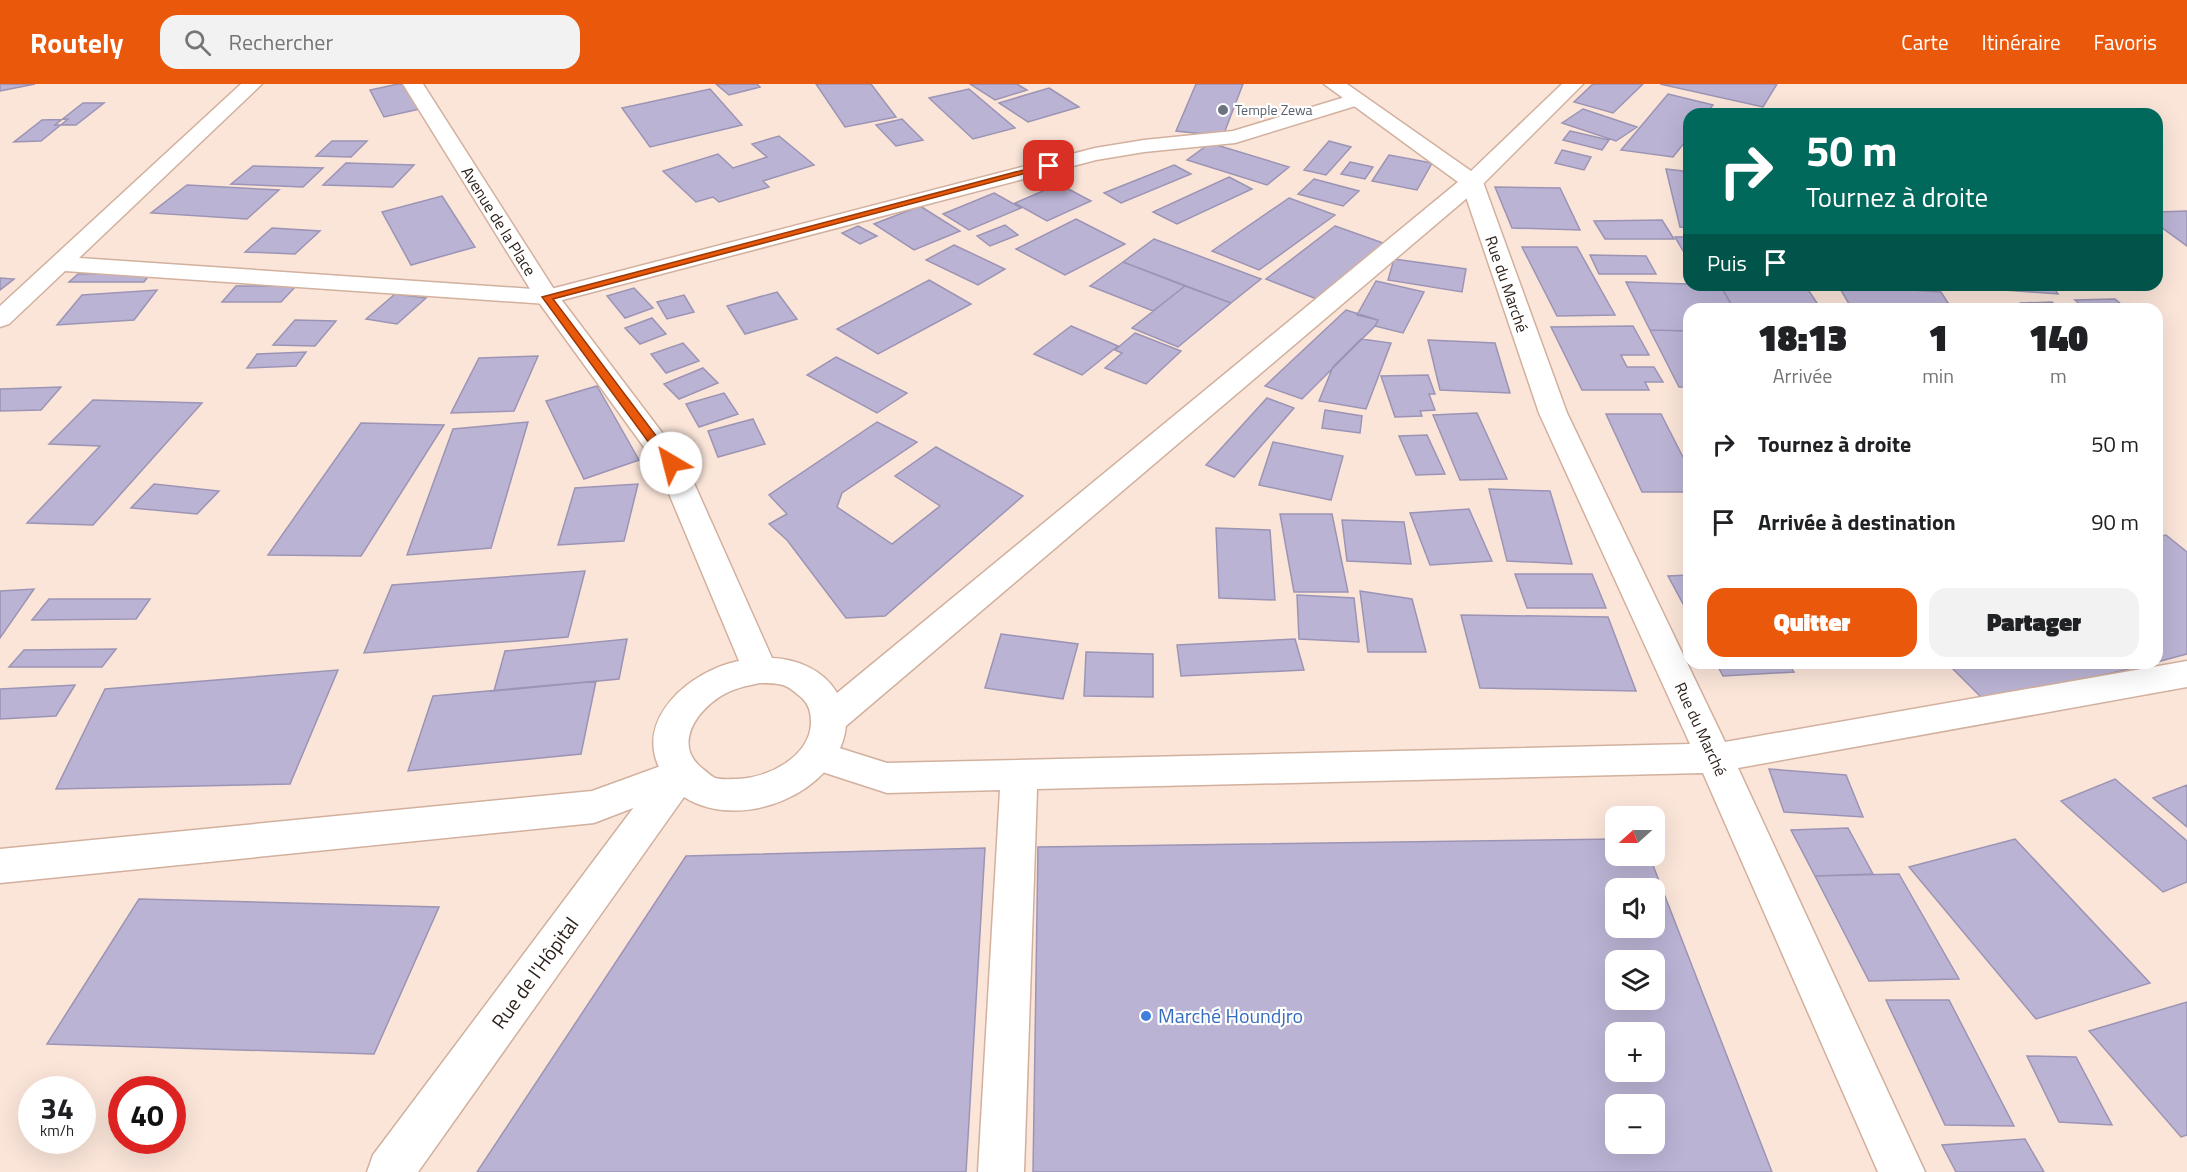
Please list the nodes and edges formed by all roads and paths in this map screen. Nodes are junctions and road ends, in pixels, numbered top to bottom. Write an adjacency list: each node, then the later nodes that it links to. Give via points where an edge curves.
1 (252, 84): 7 (street)
2 (413, 84): 8 (street, Avenue de la Place)
3 (1334, 84): 5 (street)
4 (1573, 84): 6 (street)
5 (1355, 99): 6 (street); 8 (street, via 1235,137 1095,154)
6 (1472, 182): 12 (street); 14 (street, Rue du Marché, via 1553,413)
7 (60, 264): 8 (street); 9 (street)
8 (547, 297): 10 (street, Avenue de la Place, via 671,463)
9 (0, 319)
10 (760, 670): 12 (street, via 787,673 809,682 824,699); 15 (street, via 725,677 695,695 675,720 669,748)
11 (2187, 674): 14 (street)
12 (830, 719): 13 (street)
13 (817, 756): 15 (street, via 794,777 764,791 732,795 702,789); 16 (street, via 887,778)
14 (1715, 758): 16 (street); 20 (street, Rue du Marché)
15 (680, 774): 17 (street, via 594,807); 18 (street, Rue de l'Hôpital)
16 (1019, 774): 19 (street)
17 (0, 866)
18 (390, 1172)
19 (1001, 1172)
20 (1902, 1172)

